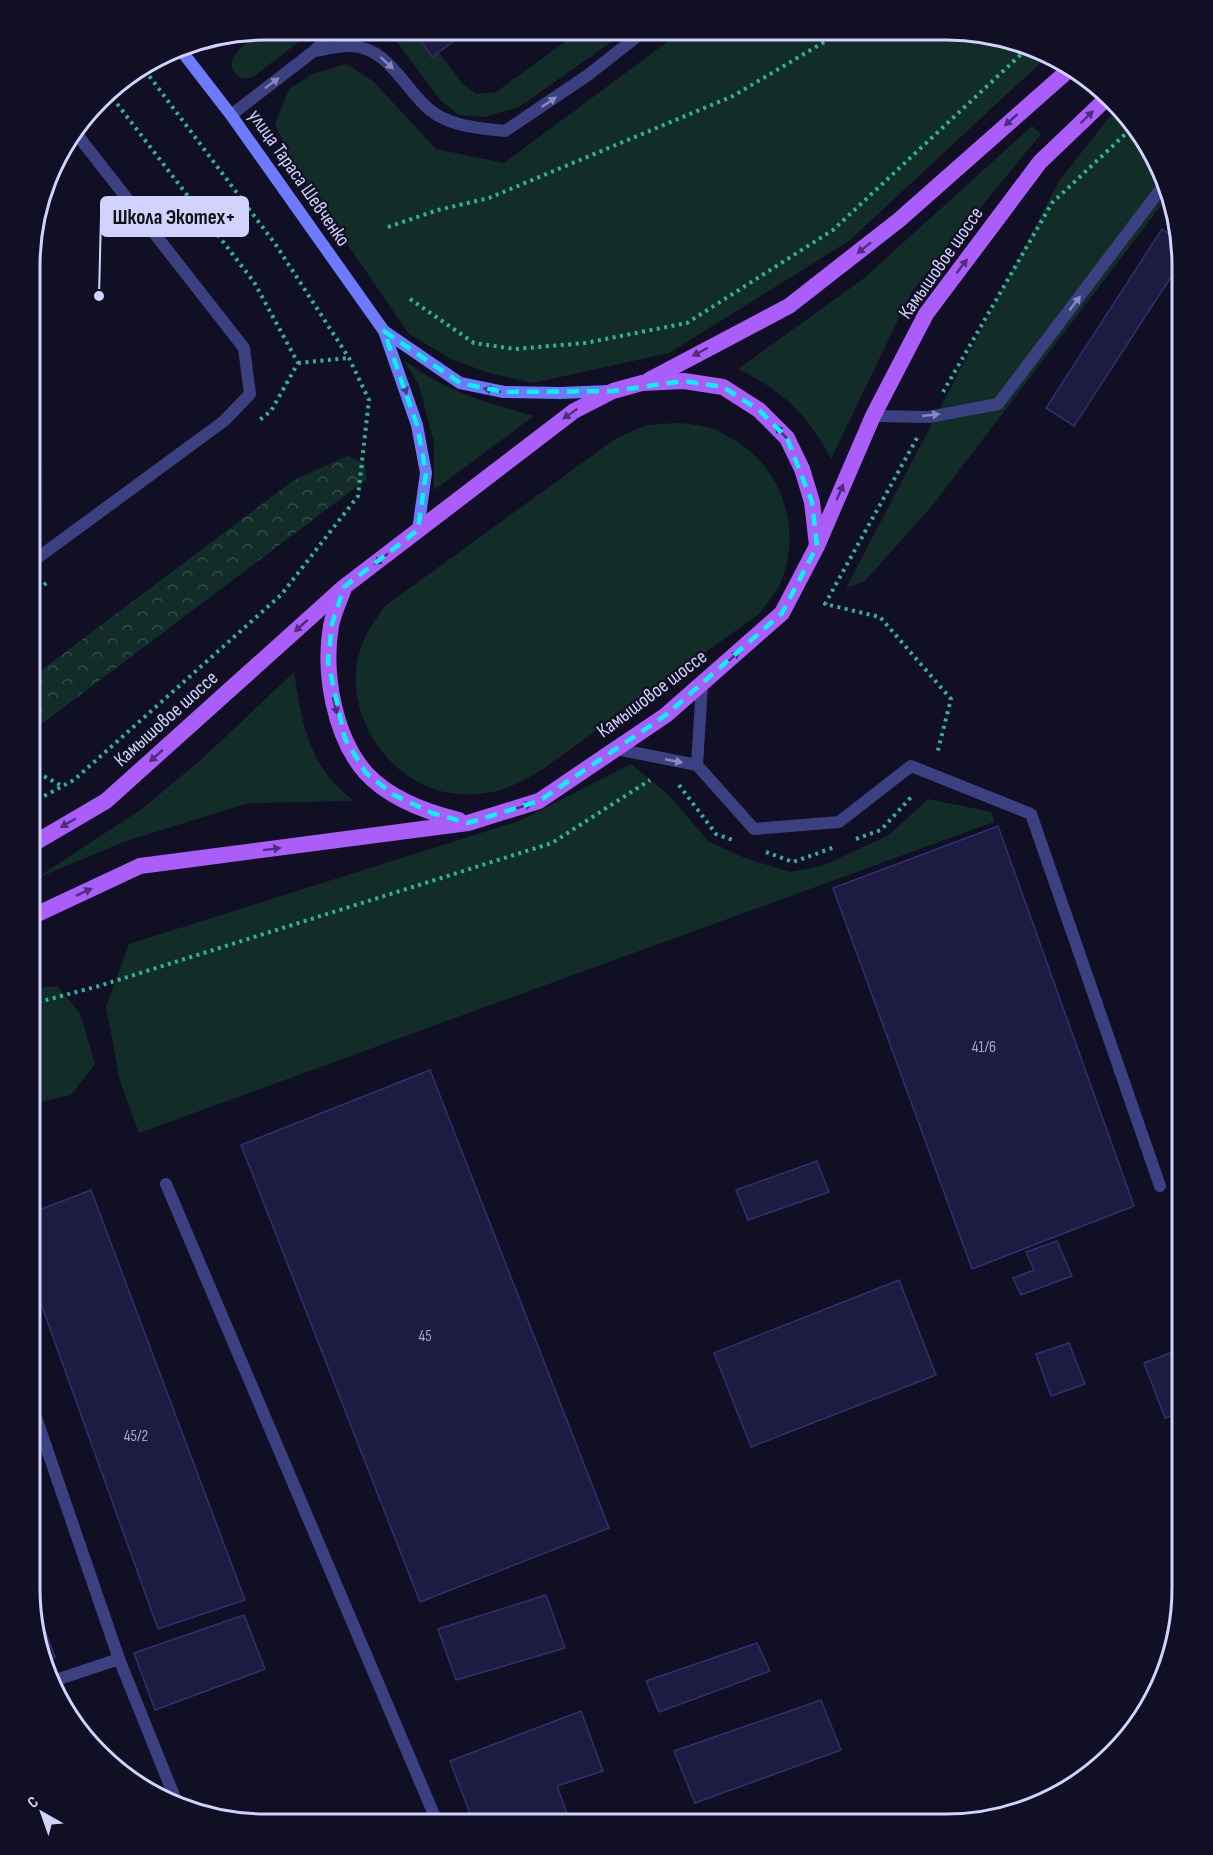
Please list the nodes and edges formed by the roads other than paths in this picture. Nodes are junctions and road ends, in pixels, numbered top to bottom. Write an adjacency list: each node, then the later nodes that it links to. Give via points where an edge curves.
1 (324, 40): 3 (lane)
2 (633, 40): 3 (lane, one-way to 2, via 350,45 371,50 389,64 431,111 460,126 505,131)
3 (314, 51): 7 (lane, one-way to 3)
4 (185, 56): 7 (main road, улица Тараса Шевченко)
5 (1064, 74): 11 (main road, Камышовое шоссе, one-way to 11, via 900,220 789,306)
6 (1102, 103): 13 (main road, Камышовое шоссе, one-way to 6, via 926,315 1040,162)
7 (231, 115): 10 (main road, улица Тараса Шевченко)
8 (80, 139): 16 (lane, via 244,348 250,394 224,421)
9 (1159, 191): 13 (lane, one-way to 9, via 929,417 998,404)
10 (384, 331): 12 (main road, улица Тараса Шевченко, one-way to 10, via 504,392 460,383); 14 (main road, улица Тараса Шевченко, one-way to 14, via 417,425 426,473)
11 (642, 383): 12 (main road, Камышовое шоссе); 15 (main road, Камышовое шоссе, one-way to 11, via 812,502 802,469 787,438 759,410 723,387 684,381)
12 (613, 391): 14 (main road, Камышовое шоссе, one-way to 14, via 574,411)
13 (873, 416): 15 (main road, Камышовое шоссе, one-way to 13)
14 (418, 530): 17 (main road, Камышовое шоссе, one-way to 17)
15 (817, 546): 18 (main road, Камышовое шоссе, one-way to 15, via 782,613)
16 (40, 556)
17 (345, 587): 21 (main road, one-way to 21, via 332,624 328,662 333,700 345,739 366,773 394,795 432,813); 22 (main road, Камышовое шоссе, one-way to 22, via 106,801)
18 (702, 685): 19 (main road, Камышовое шоссе); 20 (lane)
19 (616, 749): 20 (lane, one-way to 20); 21 (main road, Камышовое шоссе, one-way to 19, via 539,801)
20 (697, 765): 25 (lane, via 754,829 839,822 911,766 1030,814)
21 (468, 823): 23 (main road, Камышовое шоссе, one-way to 21, via 140,866)
22 (40, 840)
23 (40, 912)
24 (166, 1184): 30 (lane)
25 (1160, 1186)
26 (40, 1429): 27 (lane)
27 (119, 1659): 28 (lane); 29 (lane)
28 (60, 1679)
29 (173, 1794)
30 (434, 1814)

